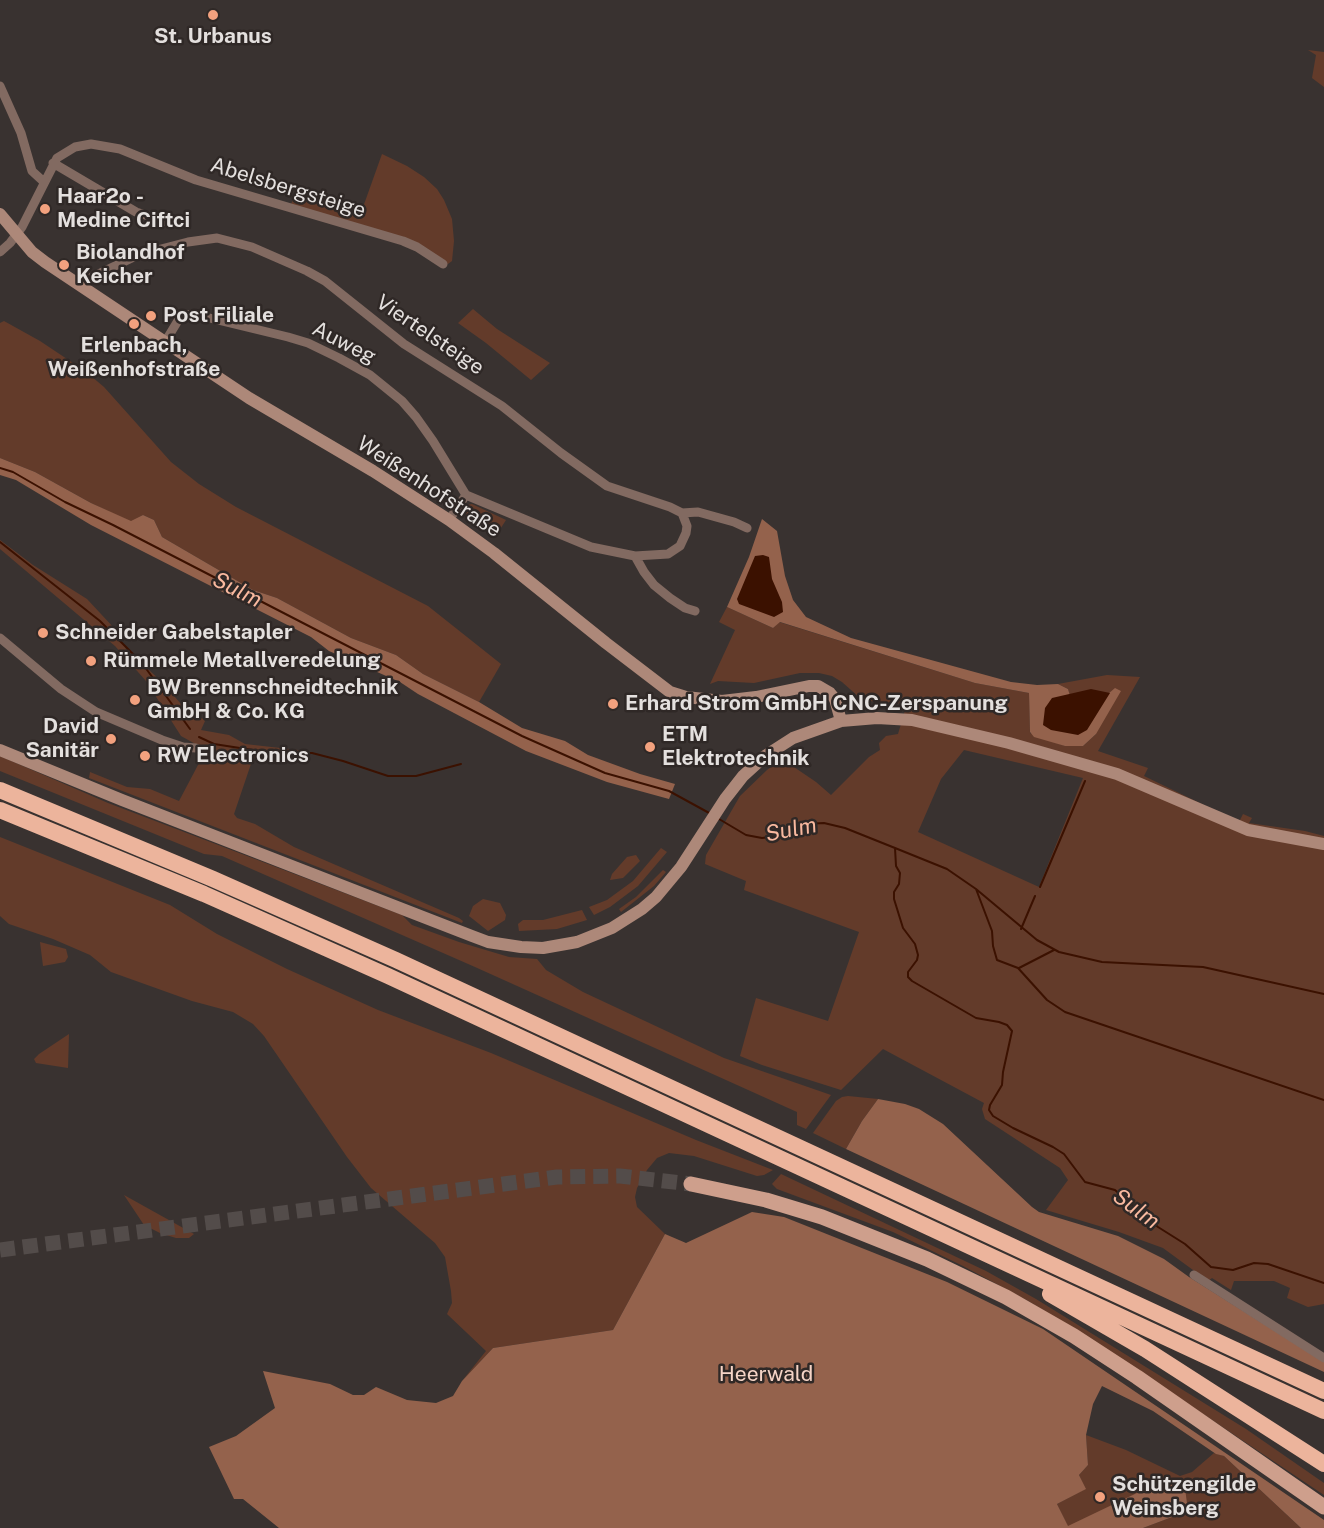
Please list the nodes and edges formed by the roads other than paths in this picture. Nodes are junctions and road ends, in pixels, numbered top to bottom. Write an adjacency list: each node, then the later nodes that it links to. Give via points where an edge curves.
1 (0, 86): 3 (street, via 21,133 32,171)
2 (53, 163): 3 (street); 5 (street, via 136,212); 8 (street, Abelsbergsteige, via 66,151 83,145 104,145 196,180 403,241)
3 (44, 182): 6 (street)
4 (0, 214): 6 (street, Weißenhofstraße)
5 (170, 223)
6 (18, 234): 7 (street); 9 (street, Weißenhofstraße, via 36,256)
7 (0, 252)
8 (443, 264)
9 (82, 286): 10 (street, Weißenhofstraße); 12 (street, Viertelsteige, via 138,255 189,242 217,238 252,247 325,281 398,339 502,406 594,478)
10 (165, 342): 11 (street, Auweg, via 179,319 192,314 298,340 339,358 370,375 402,401 433,441); 13 (street, Weißenhofstraße)
11 (466, 495): 13 (street); 15 (street, via 591,547)
12 (682, 513): 14 (street, Viertelsteige, via 698,512); 15 (street, via 687,526 680,546 668,554)
13 (449, 520): 18 (street, Weißenhofstraße, via 670,692 722,701 818,686 835,699)
14 (747, 528)
15 (635, 556): 16 (street, via 654,585)
16 (694, 611)
17 (0, 638): 19 (street, via 96,712 162,740)
18 (841, 721): 20 (street, via 793,738 743,776 669,883 642,909 612,928 577,942 543,948 488,942); 23 (street, via 912,720 1009,743 1118,774 1248,830)
19 (196, 748)
20 (0, 750)
21 (0, 790): 28 (highway, via 306,920)
22 (0, 810): 25 (highway, via 277,926)
23 (1324, 844)
24 (691, 1184): 31 (main road, via 822,1217 927,1259 1006,1297 1137,1377)
25 (988, 1255): 29 (highway); 30 (highway, via 1174,1367)
26 (1194, 1275): 27 (street)
27 (1324, 1358)
28 (1324, 1391)
29 (1324, 1411)
30 (1324, 1464)
31 (1324, 1507)

